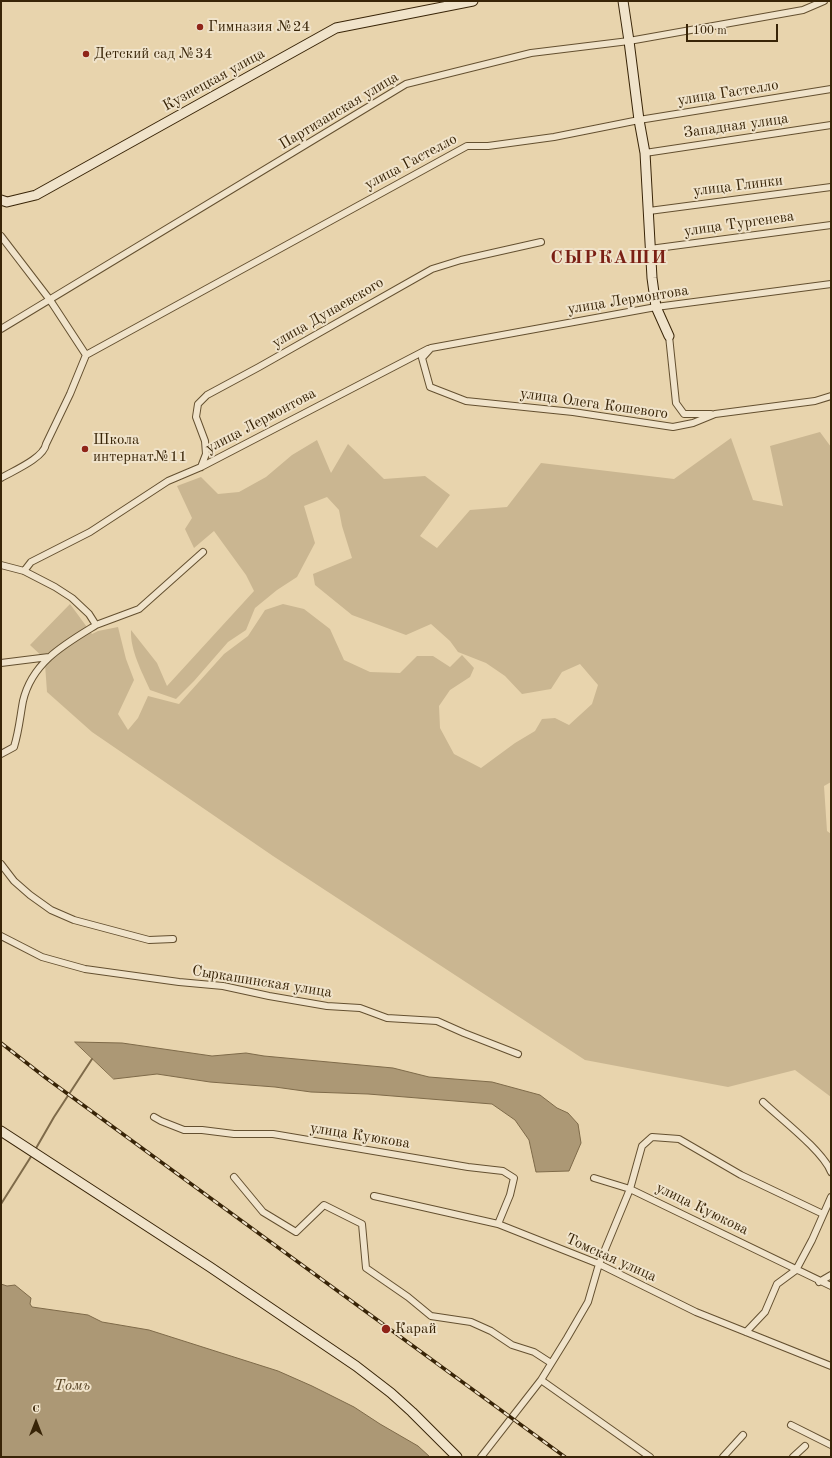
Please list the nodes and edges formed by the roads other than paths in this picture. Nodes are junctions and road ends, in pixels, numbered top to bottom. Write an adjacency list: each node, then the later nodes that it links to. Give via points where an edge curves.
1 (473, 1): 10 (street, Кузнецкая улица, via 336,28 36,194 7,202)
2 (622, 1): 4 (street)
3 (824, 1): 4 (street, Партизанская улица, via 803,10)
4 (629, 40): 6 (street); 17 (street, Партизанская улица, via 531,52 406,84)
5 (831, 89): 6 (street, улица Гастелло)
6 (639, 120): 8 (street); 22 (street, улица Гастелло, via 488,146 467,146)
7 (831, 125): 8 (street, Западная улица)
8 (645, 153): 11 (street)
9 (831, 187): 11 (street, улица Глинки)
10 (1, 200)
11 (649, 211): 15 (street)
12 (831, 225): 15 (street, улица Тургенева)
13 (1, 236): 17 (street)
14 (541, 242): 25 (street, улица Дунаевского, via 432,269 207,395 198,404 196,417 205,441 206,454)
15 (650, 249): 18 (street)
16 (831, 284): 18 (street, улица Лермонтова)
17 (50, 300): 19 (street, Партизанская улица); 22 (street)
18 (656, 307): 20 (street); 21 (street, улица Лермонтова)
19 (1, 329)
20 (669, 336): 24 (street, via 676,403 684,414)
21 (431, 348): 24 (street, улица Олега Кошевого, via 422,358 430,387 466,401 572,412 673,427 694,423); 25 (street, улица Лермонтова)
22 (86, 355): 26 (street, via 45,449 31,461)
23 (831, 396): 24 (street, улица Олега Кошевого, via 815,401)
24 (714, 414)
25 (201, 467): 29 (street, улица Лермонтова, via 168,480 90,532 31,562)
26 (1, 478)
27 (204, 552): 30 (street, via 139,609)
28 (1, 566): 29 (street)
29 (24, 571): 30 (street, via 72,598 90,614)
30 (96, 625): 31 (street)
31 (49, 657): 32 (street); 33 (street, via 37,669 28,687 14,747)
32 (1, 663)
33 (1, 754)
34 (1, 864): 36 (street, via 14,881 51,910 74,920 149,940)
35 (1, 936): 37 (street, Сыркашинская улица, via 42,957 85,969 223,986 327,1006 360,1008 387,1018 437,1021)
36 (173, 939)
37 (518, 1054)
38 (763, 1102): 41 (street, via 819,1153)
39 (154, 1117): 48 (street, улица Куюкова, via 184,1130 273,1134 503,1171 514,1178)
40 (1, 1131): 62 (street, via 356,1366 391,1393)
41 (831, 1172)
42 (234, 1178): 55 (street, via 263,1212 296,1232 324,1205 362,1224 366,1268 408,1296 431,1316 471,1322 512,1345 534,1352)
43 (594, 1178): 44 (street, улица Куюкова)
44 (630, 1188): 47 (street, via 642,1146 652,1137 679,1139 741,1175); 49 (street); 50 (street, улица Куюкова)
45 (374, 1196): 48 (street, Томская улица)
46 (831, 1197): 47 (street)
47 (823, 1214): 50 (street)
48 (498, 1224): 49 (street, Томская улица)
49 (599, 1264): 54 (street, Томская улица, via 696,1312); 55 (street, via 588,1302)
50 (796, 1270): 52 (street, улица Куюкова); 54 (street, via 777,1284 765,1312)
51 (831, 1275): 52 (street)
52 (820, 1282): 53 (street, улица Куюкова)
53 (831, 1286)
54 (746, 1332): 56 (street, Томская улица)
55 (551, 1363): 57 (street)
56 (831, 1366)
57 (541, 1380): 63 (street); 64 (street)
58 (791, 1425): 60 (street)
59 (743, 1435): 65 (street)
60 (831, 1445)
61 (805, 1446): 66 (street)
62 (457, 1457)
63 (481, 1457)
64 (650, 1457)
65 (723, 1457)
66 (793, 1457)

